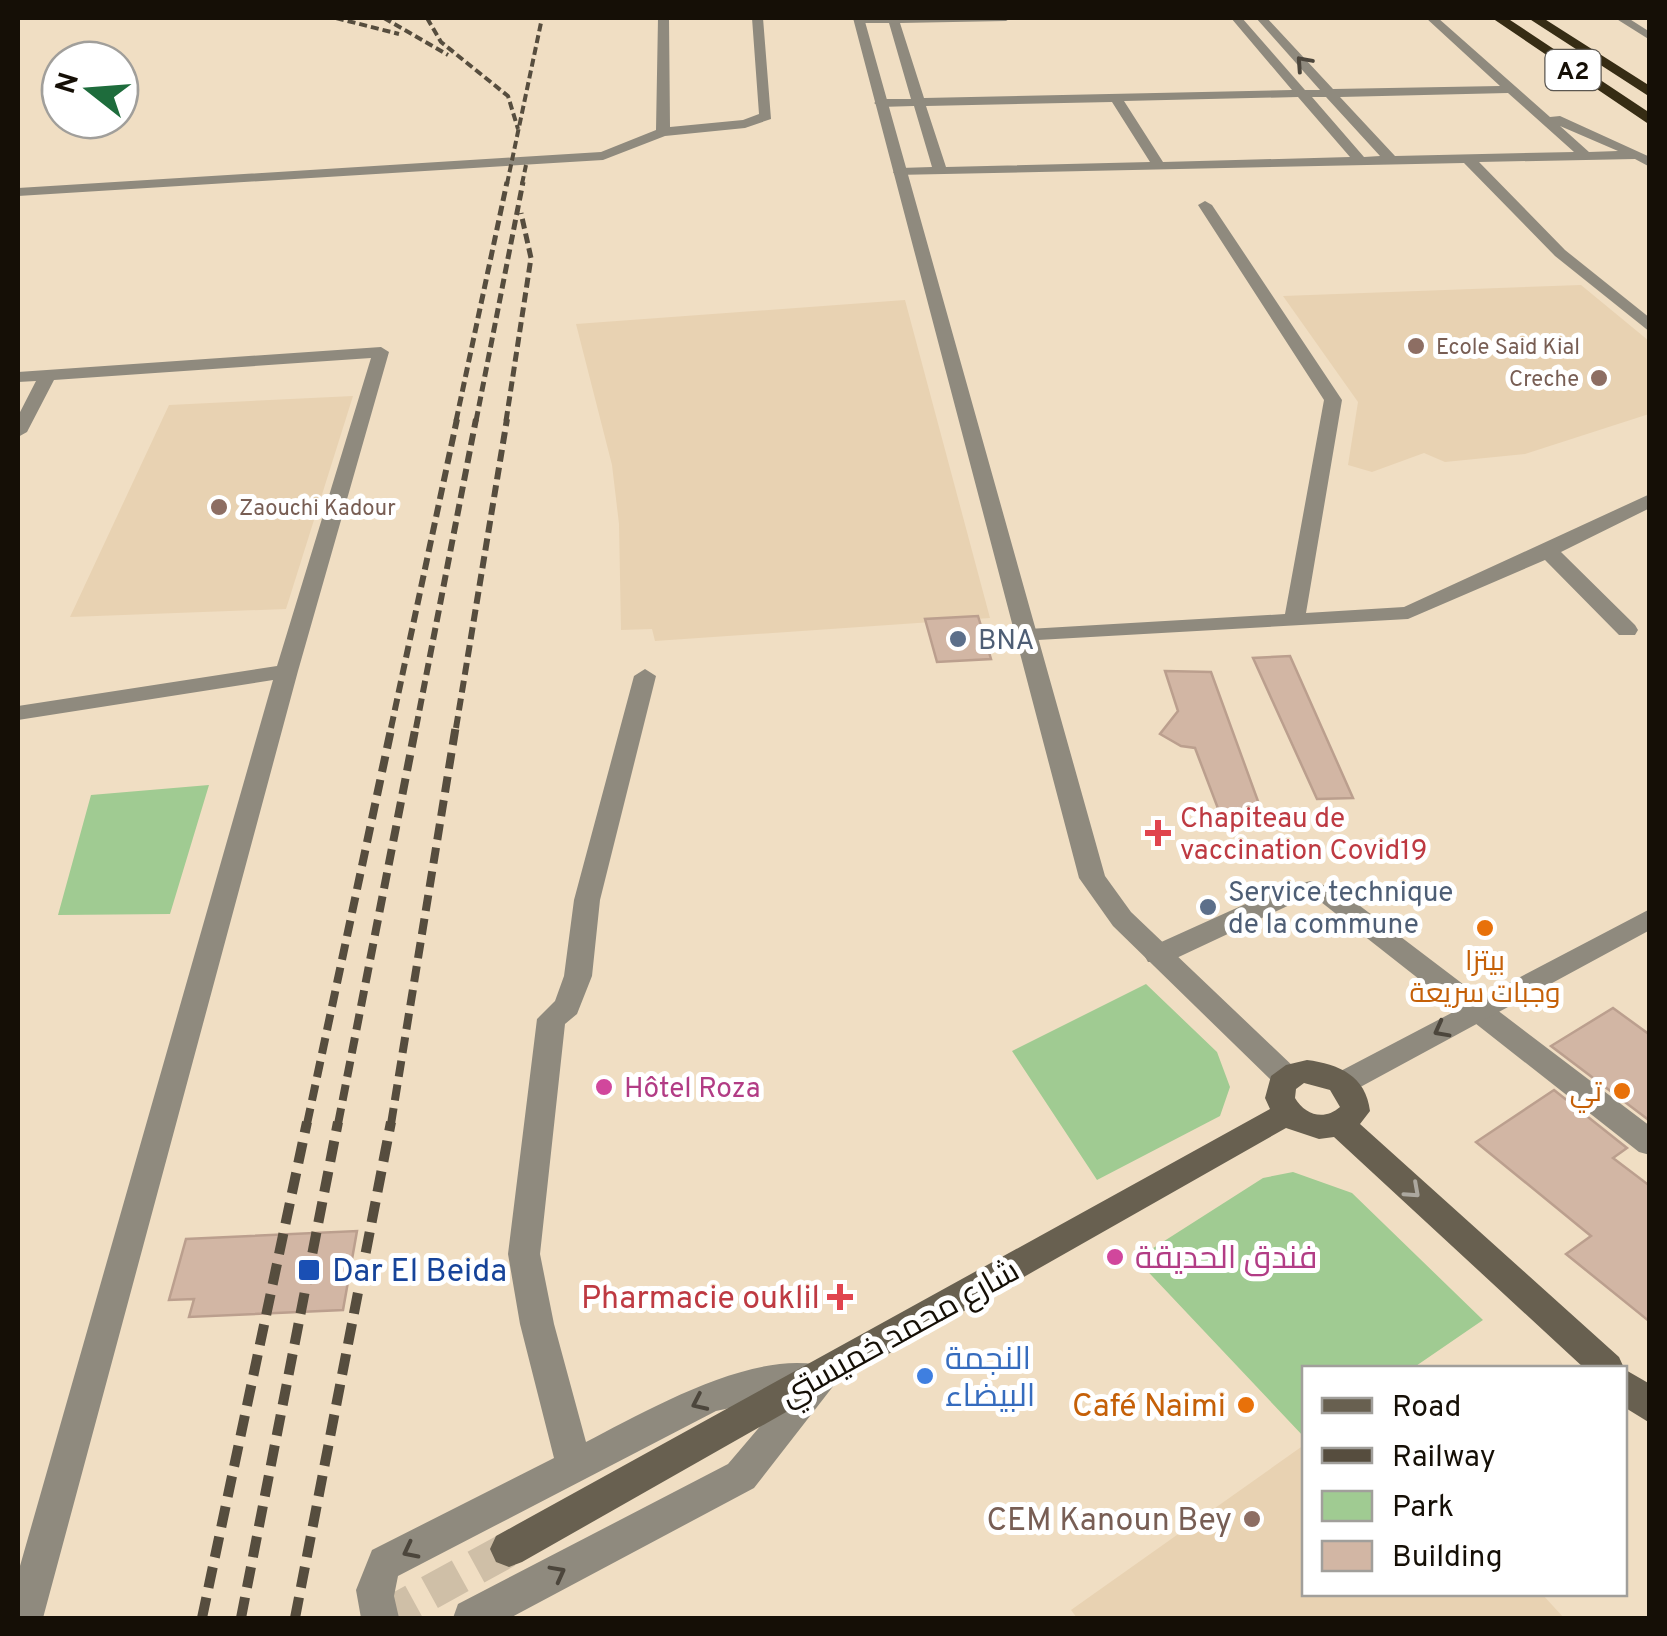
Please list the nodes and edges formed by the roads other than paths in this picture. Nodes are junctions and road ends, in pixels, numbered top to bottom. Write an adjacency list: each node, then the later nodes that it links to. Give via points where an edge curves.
1 (663, 18): 22 (street)
2 (757, 18): 22 (street, via 766,116)
3 (1006, 18): 11 (street)
4 (1236, 18): 15 (street)
5 (1261, 18): 14 (street, one-way to 5)
6 (1432, 18): 13 (street)
7 (1500, 18): 21 (highway, A2)
8 (1535, 18): 16 (highway, A2)
9 (1621, 18): 12 (street)
10 (858, 19): 11 (street); 19 (street)
11 (894, 19): 18 (street)
12 (1650, 37)
13 (1512, 89): 14 (street); 20 (street)
14 (1330, 93): 15 (street); 26 (street)
15 (1302, 94): 17 (street); 27 (street)
16 (1650, 94)
17 (1116, 98): 18 (street); 28 (street)
18 (919, 102): 19 (street); 30 (street)
19 (880, 103): 29 (street)
20 (1534, 110): 23 (street); 24 (street)
21 (1650, 120)
22 (663, 132): 31 (street, via 603,156)
23 (1586, 156): 24 (street); 25 (street)
24 (1644, 159)
25 (1468, 160): 26 (street); 33 (street, via 1560,253)
26 (1392, 161): 27 (street)
27 (1362, 163): 28 (street)
28 (1160, 167): 30 (street)
29 (900, 172): 30 (street); 41 (street)
30 (940, 172)
31 (18, 192)
32 (1205, 205): 39 (street, via 1334,400)
33 (1650, 327)
34 (49, 373): 35 (street); 36 (street); 42 (street, via 381,352)
35 (18, 377)
36 (18, 432)
37 (1650, 500): 38 (street)
38 (1548, 552): 39 (street, via 1408,612); 40 (street)
39 (1294, 621): 41 (street)
40 (1628, 630)
41 (1028, 636): 46 (street, via 1092,878)
42 (287, 671): 44 (street); 59 (street)
43 (645, 676): 57 (street, via 588,900 578,976 567,1007 552,1019 524,1254)
44 (18, 713)
45 (1650, 918): 47 (street)
46 (1158, 955): 47 (street, via 1311,890 1330,896); 48 (street)
47 (1479, 1010): 49 (street, one-way to 49); 52 (street)
48 (1287, 1078): 49 (main road, via 1320,1072); 50 (main road, via 1279,1090)
49 (1343, 1083): 51 (main road, via 1355,1111)
50 (1288, 1113): 51 (main road, via 1319,1128); 54 (main road, شارع محمد خميستي)
51 (1341, 1125): 53 (main road, one-way to 53)
52 (1650, 1142)
53 (1606, 1366)
54 (827, 1372): 57 (street, one-way to 57, via 710,1396); 58 (main road, شارع محمد خميستي); 61 (street, one-way to 54, via 741,1476)
55 (1627, 1387): 56 (main road)
56 (1650, 1407)
57 (574, 1466): 60 (street, one-way to 60, via 385,1563 373,1602)
58 (509, 1550)
59 (24, 1618)
60 (380, 1618)
61 (472, 1618)

